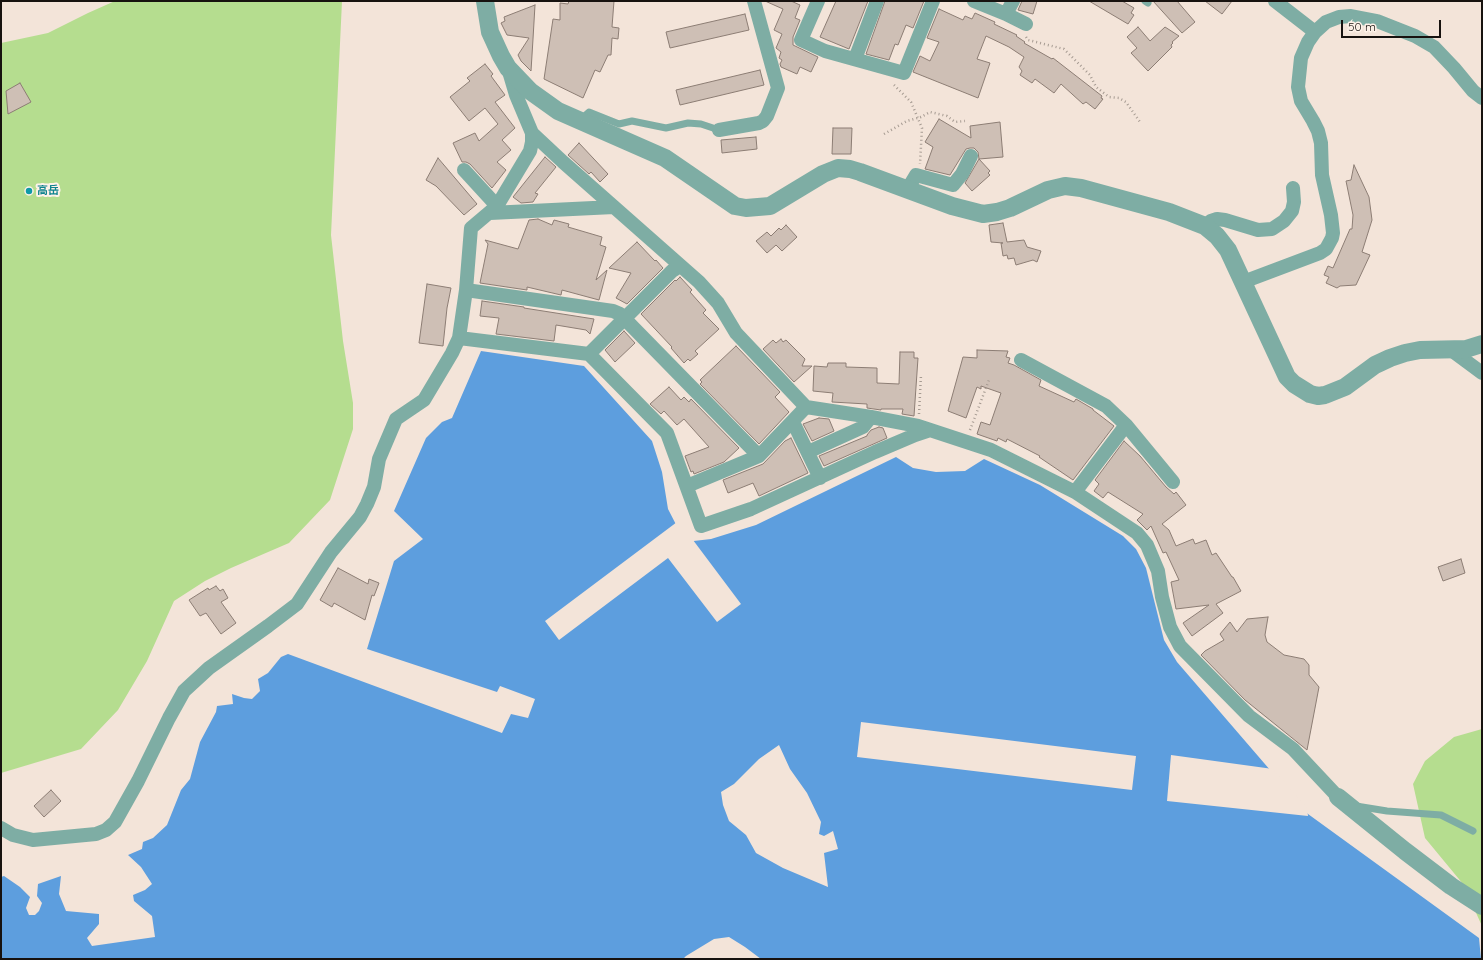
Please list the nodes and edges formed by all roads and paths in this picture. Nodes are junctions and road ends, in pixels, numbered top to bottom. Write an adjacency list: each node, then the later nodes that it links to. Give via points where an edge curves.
1 (485, 1): 14 (street, via 490,32)
2 (818, 1): 12 (street, via 801,40 825,51)
3 (877, 1): 12 (street)
4 (933, 1): 13 (street, via 904,73)
5 (974, 1): 9 (street)
6 (1013, 1): 9 (street)
7 (1276, 1): 11 (street)
8 (757, 3): 20 (street, via 778,88 763,121)
9 (1006, 14): 10 (street)
10 (1026, 24): 19 (path, via 1024,35 1028,40 1064,49 1090,75 1096,87 1109,97 1126,102)
11 (1315, 32): 15 (street, via 1326,22 1339,16 1377,21 1434,47); 32 (street, via 1301,58 1298,94 1319,137 1332,238 1326,249 1320,253)
12 (855, 59): 13 (street)
13 (882, 67): 16 (path, via 884,78 897,87 910,102)
14 (508, 68): 17 (street, via 542,101); 21 (street)
15 (1482, 98)
16 (918, 118): 18 (path, via 930,112 947,116 955,122); 22 (path); 25 (path, via 922,128)
17 (580, 120): 20 (lane, via 589,112 619,124 632,121 666,128 688,123); 27 (street, via 665,158 735,206 770,206 823,174 838,168 860,172)
18 (965, 121)
19 (1140, 122)
20 (719, 130)
21 (532, 132): 28 (street); 29 (street, via 530,151)
22 (884, 134)
23 (971, 156): 25 (street, via 953,185)
24 (464, 170): 29 (street)
25 (919, 176): 27 (street, via 916,175)
26 (1293, 188): 30 (street, via 1292,210 1284,221 1272,229 1258,230 1217,219)
27 (907, 190): 30 (street, via 983,214 1010,208 1048,190 1065,186 1169,212)
28 (614, 207): 29 (street); 31 (street)
29 (493, 209): 33 (street, via 471,228)
30 (1205, 226): 32 (street, via 1228,250)
31 (680, 266): 34 (street, via 672,271); 43 (street, via 718,303 736,333)
32 (1243, 282): 37 (street, via 1287,376 1310,394 1325,395 1345,387 1375,365 1405,353 1420,350)
33 (466, 290): 34 (street, via 613,311); 35 (street)
34 (626, 319): 38 (street); 50 (street)
35 (458, 338): 38 (street); 56 (street, via 424,400 396,418 378,459 374,487 360,517 331,552 297,604 209,668 184,691 115,822 96,834 33,840 13,835)
36 (1482, 344): 37 (street)
37 (1451, 350): 40 (street)
38 (589, 354): 53 (street, via 667,433)
39 (1021, 360): 46 (street, via 1106,406)
40 (1482, 373)
41 (921, 375): 47 (path)
42 (989, 380): 48 (path)
43 (806, 407): 44 (street); 45 (street)
44 (871, 416): 47 (street); 49 (street, via 863,427)
45 (793, 422): 49 (street); 50 (street)
46 (1126, 425): 52 (street); 54 (street)
47 (924, 428): 48 (street); 51 (street, via 915,435)
48 (966, 441): 54 (street, via 992,450)
49 (808, 452): 51 (street)
50 (759, 456): 53 (street)
51 (820, 478): 53 (street, via 751,509 701,526)
52 (1173, 482)
53 (687, 486)
54 (1075, 492): 55 (street, via 1125,524 1147,545 1158,571 1170,627 1180,646 1249,716 1292,749)
55 (1343, 801): 57 (lane, via 1388,811 1441,815); 58 (street, via 1451,886)
56 (1, 828)
57 (1474, 831)
58 (1482, 906)

